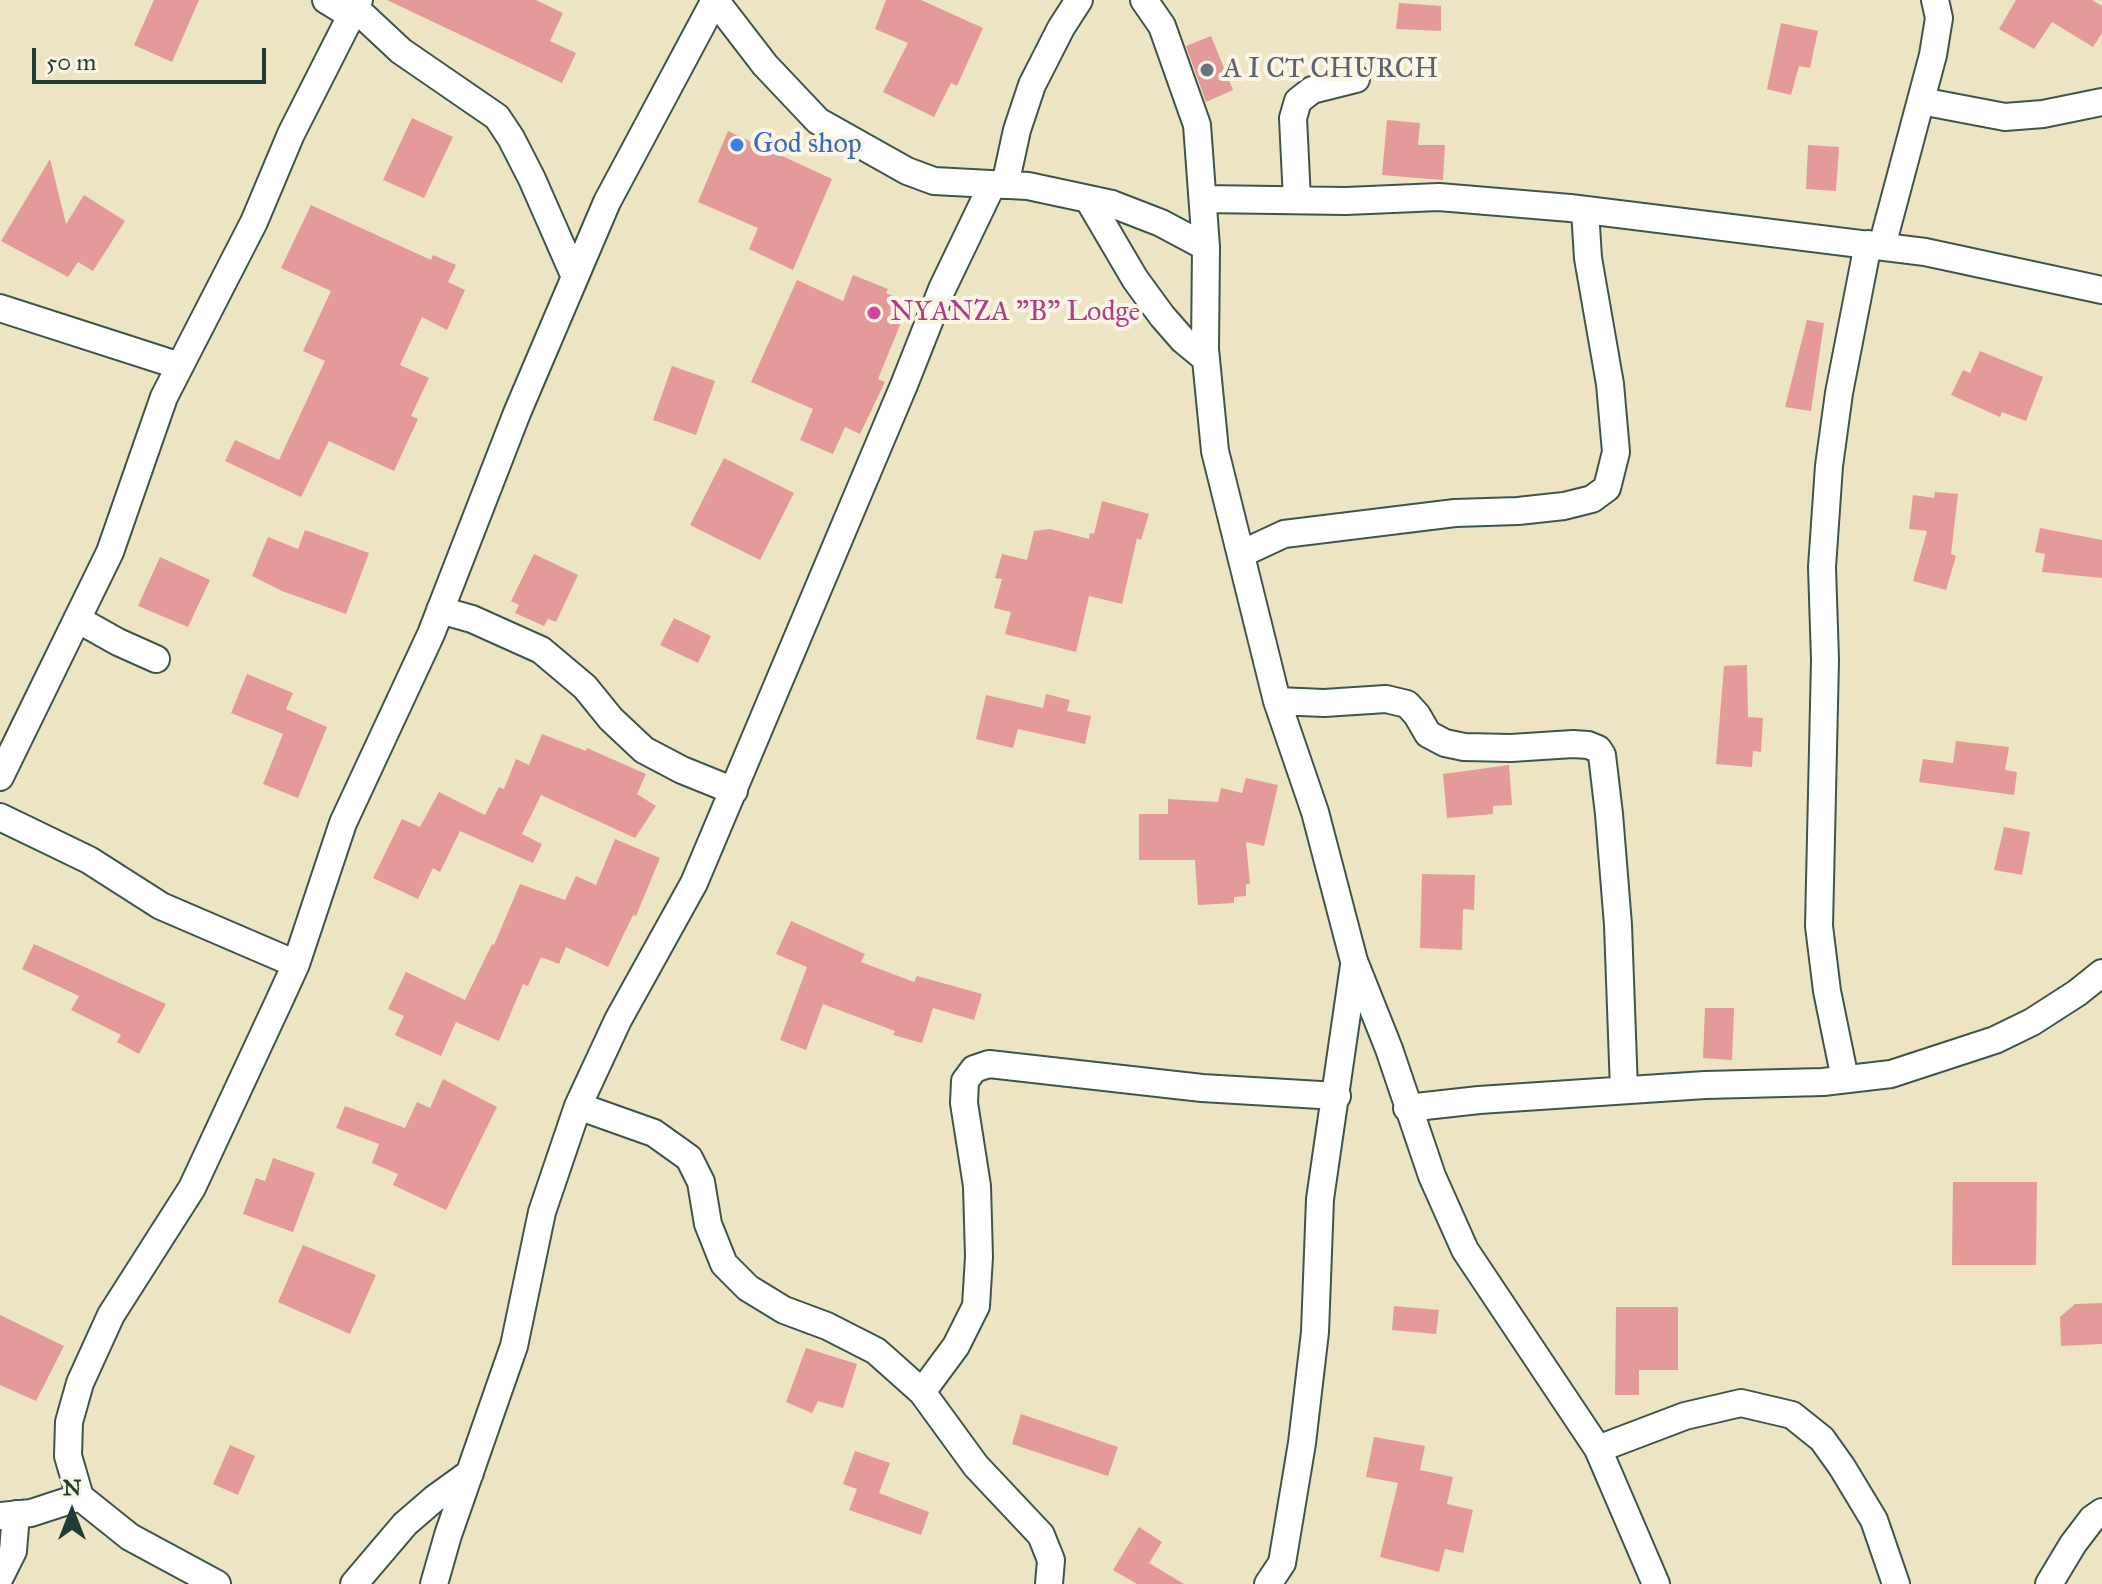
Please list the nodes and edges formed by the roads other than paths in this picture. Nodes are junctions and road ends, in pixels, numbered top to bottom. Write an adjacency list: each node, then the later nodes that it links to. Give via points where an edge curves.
1 (326, 0): 5 (street)
2 (1079, 0): 9 (street, via 1032,85)
3 (1144, 0): 11 (street, via 1162,26 1197,125)
4 (1935, 0): 7 (street, via 1939,18)
5 (355, 8): 16 (street, via 401,51 497,117 532,179); 20 (street)
6 (1356, 79): 12 (street, via 1312,90 1298,101 1293,118)
7 (1921, 101): 8 (street, via 2005,117); 14 (street)
8 (2102, 102)
9 (998, 185): 10 (street); 16 (street, via 934,181 818,121 765,65 715,0 607,202); 27 (street, via 942,289)
10 (1088, 199): 15 (street, via 1161,223); 19 (street, via 1162,316)
11 (1203, 199): 12 (street); 15 (street)
12 (1297, 200): 13 (street, via 1439,197)
13 (1585, 210): 14 (street); 21 (street, via 1616,452 1607,488 1592,499 1564,506 1284,534)
14 (1875, 245): 17 (street); 33 (street, via 1839,393 1822,567 1819,926)
15 (1206, 247): 19 (street)
16 (575, 277): 22 (street)
17 (2102, 290)
18 (0, 308): 20 (street)
19 (1206, 359): 21 (street, via 1215,451)
20 (180, 366): 23 (street, via 164,397 110,552)
21 (1241, 554): 25 (street)
22 (440, 610): 27 (street, via 541,650 585,687 644,750); 30 (street, via 343,823)
23 (77, 619): 24 (street); 26 (street)
24 (156, 659)
25 (1277, 701): 29 (street, via 1315,812); 34 (street, via 1386,699 1407,704 1428,734 1445,743 1511,748 1573,744 1598,749 1618,925)
26 (0, 777)
27 (734, 791): 36 (street, via 694,883 618,1020)
28 (2, 823): 30 (street, via 89,860 161,906)
29 (1354, 961): 35 (street); 37 (street)
30 (296, 964): 41 (street, via 192,1188 111,1315 80,1383 69,1422 68,1456)
31 (2102, 973): 32 (street)
32 (2090, 997): 33 (street, via 1995,1040 1891,1074)
33 (1845, 1079): 34 (street)
34 (1624, 1090): 37 (street)
35 (1337, 1096): 38 (street, via 1202,1088 989,1064 974,1069 965,1081 964,1103 977,1186 976,1306 956,1346); 49 (street, via 1320,1199 1315,1332 1294,1503 1282,1563)
36 (578, 1106): 38 (street, via 654,1133 689,1158 724,1264 748,1288 876,1351); 40 (street, via 542,1212 514,1346)
37 (1407, 1108): 39 (street, via 1465,1250)
38 (922, 1392): 48 (street, via 976,1466 1041,1535 1051,1560)
39 (1598, 1449): 50 (street); 51 (street, via 1685,1416 1741,1403 1792,1415 1822,1439 1842,1467 1874,1520)
40 (470, 1473): 46 (street, via 405,1524); 47 (street)
41 (80, 1497): 43 (street); 45 (street, via 130,1537)
42 (2102, 1512): 52 (street, via 2073,1544)
43 (8, 1515): 44 (street, via 13,1551)
44 (2, 1573)
45 (217, 1584)
46 (354, 1584)
47 (434, 1584)
48 (1049, 1584)
49 (1268, 1584)
50 (1656, 1584)
51 (1896, 1584)
52 (2049, 1584)

